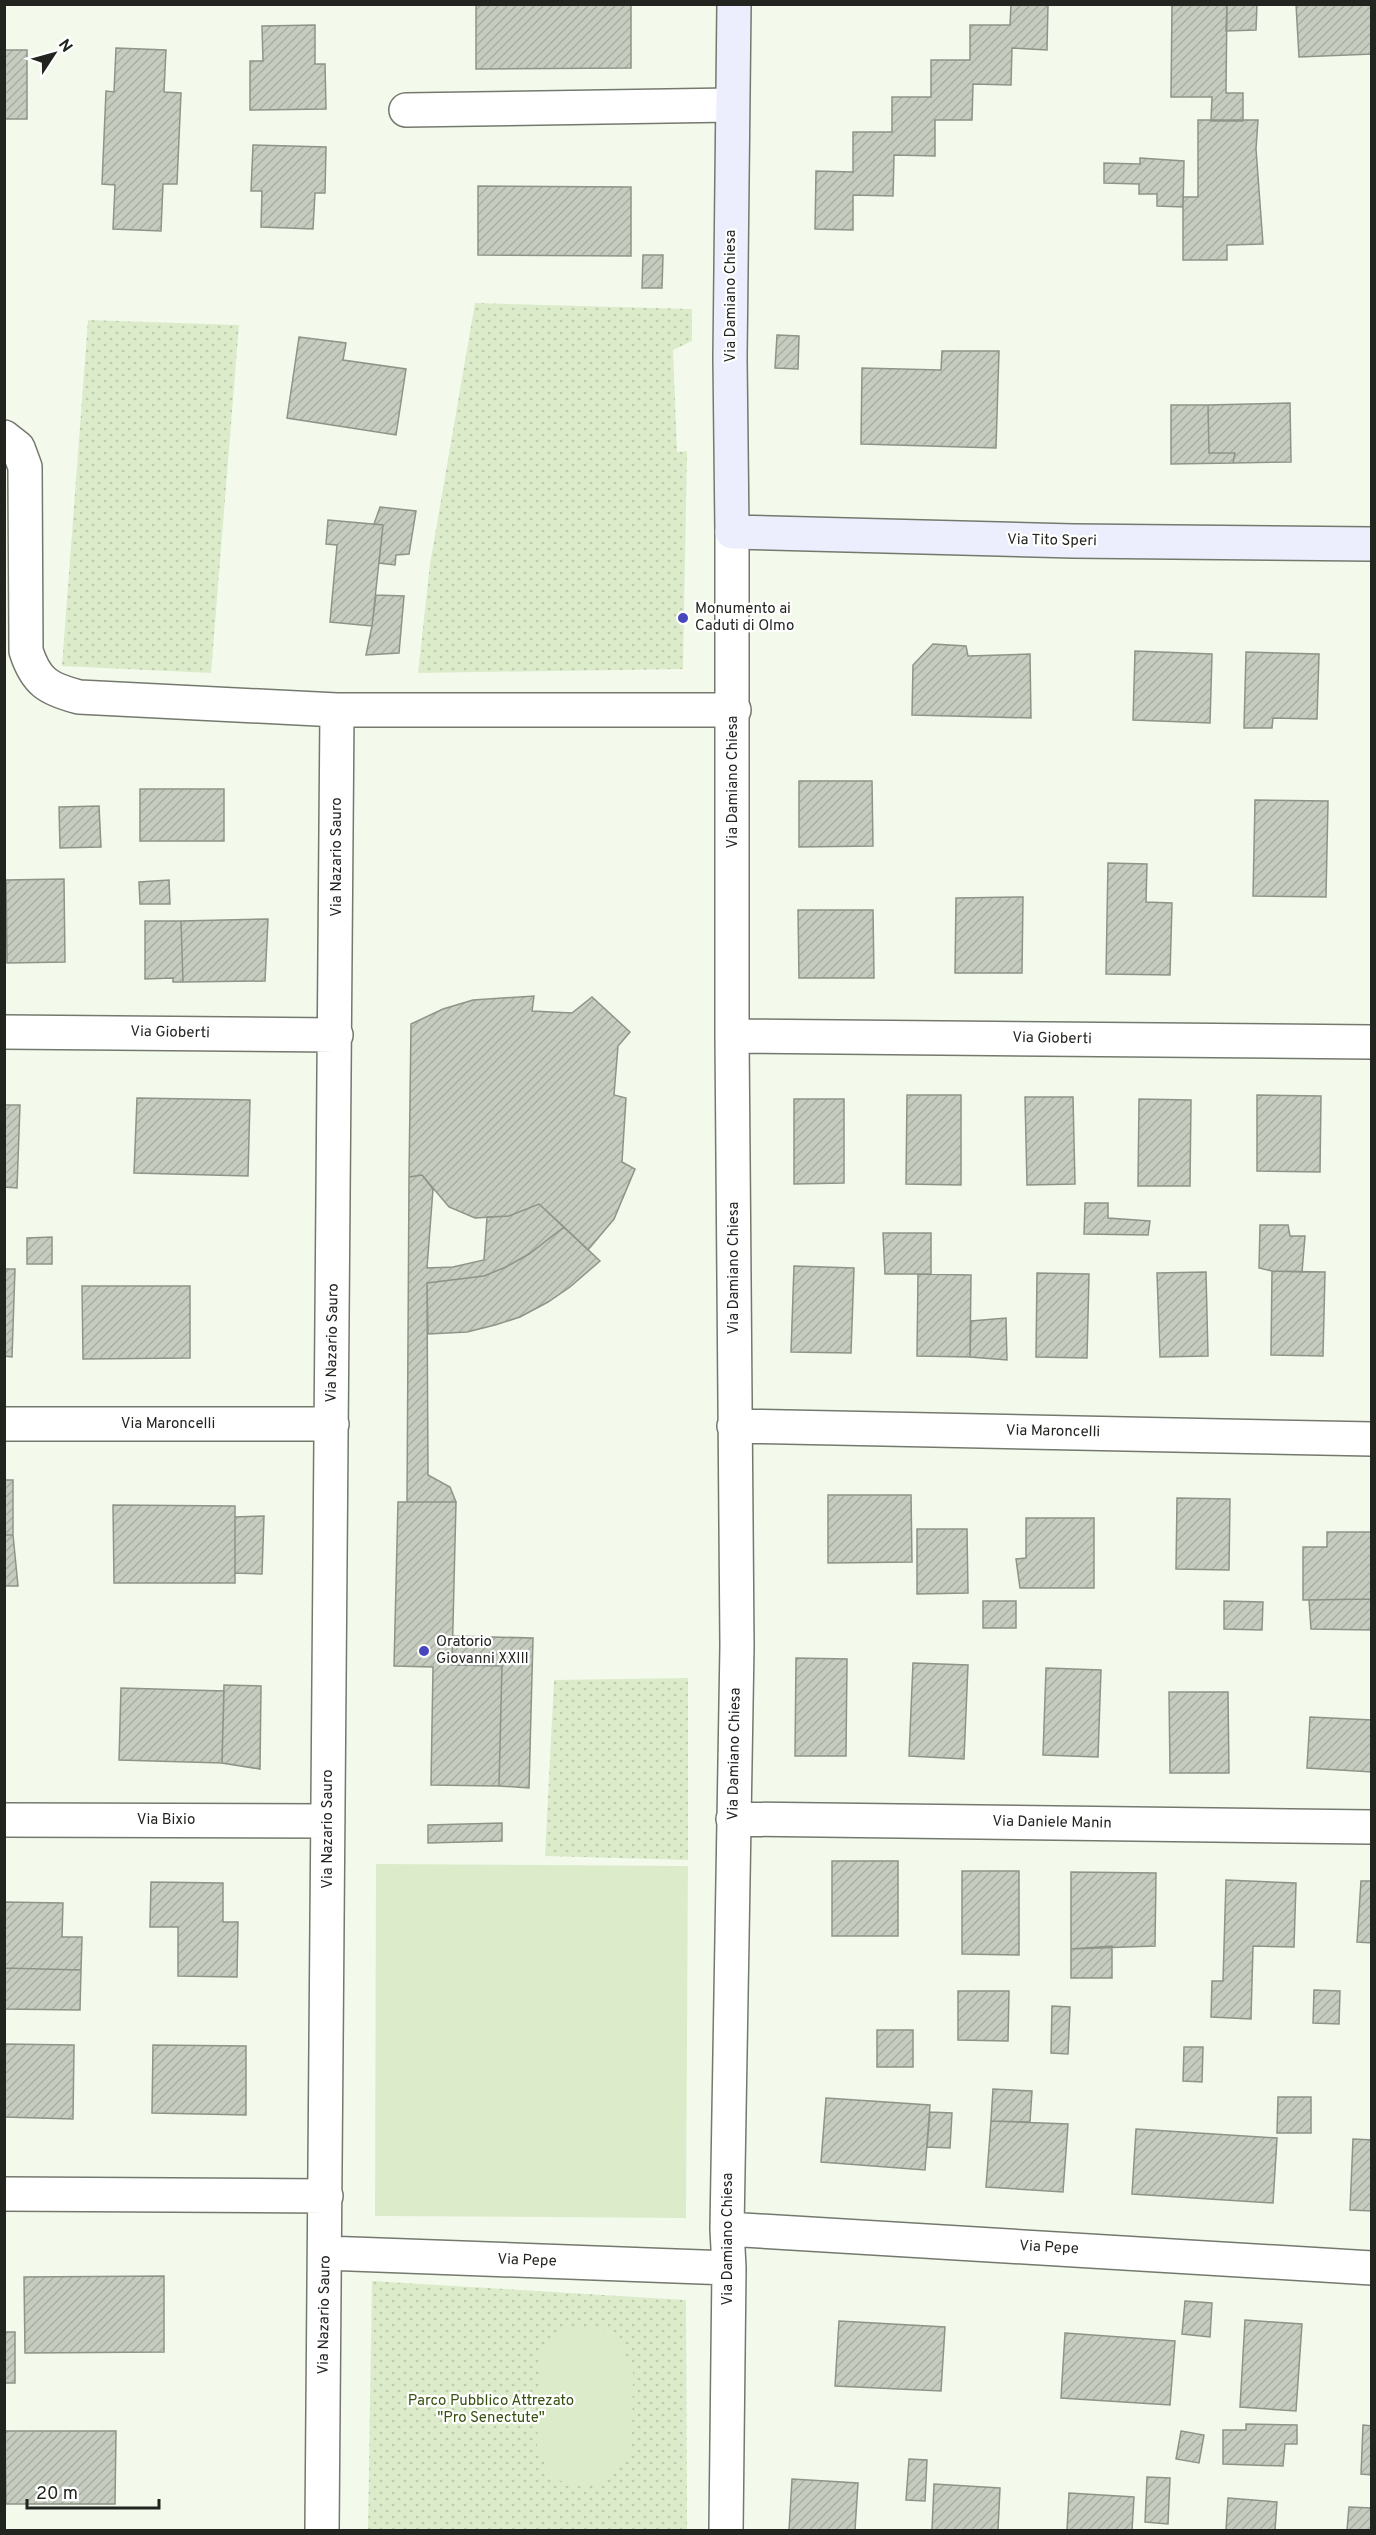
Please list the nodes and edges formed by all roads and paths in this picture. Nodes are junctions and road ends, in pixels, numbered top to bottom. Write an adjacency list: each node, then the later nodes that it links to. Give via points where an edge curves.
1 (734, 4): 2 (street, Via Damiano Chiesa)
2 (732, 105): 3 (street); 5 (street, Via Damiano Chiesa)
3 (406, 110)
4 (4, 437): 7 (street, via 18,448 25,467 26,651 41,682 79,697)
5 (732, 531): 6 (street, Via Tito Speri, via 1073,541); 8 (street, Via Damiano Chiesa)
6 (1371, 544)
7 (337, 710): 8 (street); 10 (street, Via Nazario Sauro)
8 (734, 710): 11 (street, Via Damiano Chiesa)
9 (4, 1032): 10 (street, Via Gioberti)
10 (336, 1035): 14 (street, Via Nazario Sauro)
11 (732, 1036): 12 (street, Via Gioberti); 15 (street, Via Damiano Chiesa)
12 (1371, 1042)
13 (4, 1424): 14 (street, Via Maroncelli)
14 (332, 1424): 19 (street, Via Nazario Sauro)
15 (734, 1426): 16 (street, Via Maroncelli); 17 (street, Via Damiano Chiesa, via 737,1646)
16 (1371, 1439)
17 (733, 1819): 20 (street, Via Daniele Manin); 23 (street, Via Damiano Chiesa)
18 (4, 1820): 19 (street, Via Bixio)
19 (328, 1821): 22 (street, Via Nazario Sauro)
20 (1371, 1827)
21 (4, 2194): 22 (street)
22 (326, 2196): 24 (street, Via Nazario Sauro)
23 (727, 2229): 25 (street, Via Damiano Chiesa); 26 (street, Via Pepe)
24 (326, 2253): 25 (street, Via Pepe); 27 (street, Via Nazario Sauro)
25 (729, 2268): 28 (street, Via Damiano Chiesa)
26 (1371, 2268)
27 (322, 2530)
28 (726, 2530)

